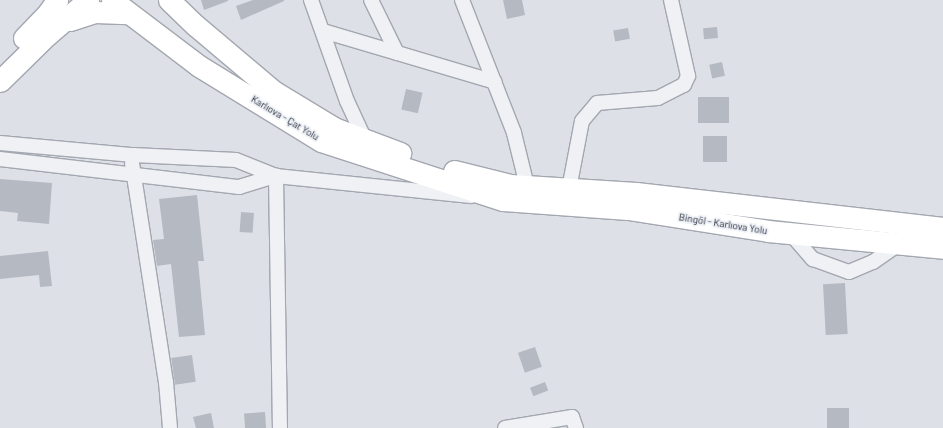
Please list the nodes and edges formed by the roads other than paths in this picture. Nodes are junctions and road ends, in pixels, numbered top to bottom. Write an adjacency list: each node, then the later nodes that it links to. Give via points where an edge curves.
1 (88, 0): 9 (highway)
2 (169, 0): 15 (highway, Karlıova - Çat Yolu, via 273,91 334,128)
3 (311, 0): 10 (street)
4 (371, 0): 11 (street)
5 (462, 0): 14 (street)
6 (671, 0): 21 (street, via 688,76 684,85 658,98 597,103 582,121)
7 (57, 1): 12 (highway, via 48,14)
8 (120, 6): 9 (highway); 22 (highway, Karlıova - Çat Yolu, via 199,66 321,141)
9 (62, 22): 13 (highway)
10 (323, 31): 11 (street); 15 (street, via 347,101)
11 (397, 53): 14 (street)
12 (0, 62)
13 (0, 82)
14 (495, 82): 22 (street, via 514,133)
15 (365, 140): 22 (highway, Karlıova - Çat Yolu)
16 (0, 143): 17 (street)
17 (133, 155): 19 (street); 20 (street, via 236,160)
18 (0, 159): 19 (street)
19 (132, 172): 20 (street, via 239,187); 27 (street, via 148,258)
20 (276, 176): 22 (street); 28 (street)
21 (569, 189): 22 (highway, Bingöl - Karlıova Yolu); 23 (highway, Bingöl - Karlıova Yolu)
22 (513, 190): 24 (highway, Bingöl - Karlıova Yolu)
23 (943, 228)
24 (790, 233): 25 (highway, Bingöl - Karlıova Yolu); 25 (street, via 813,259 849,272 873,262)
25 (899, 244): 26 (highway, Bingöl - Karlıova Yolu)
26 (943, 248)
27 (170, 428)
28 (280, 428)
29 (505, 428): 30 (street, via 572,417)
30 (576, 428)

